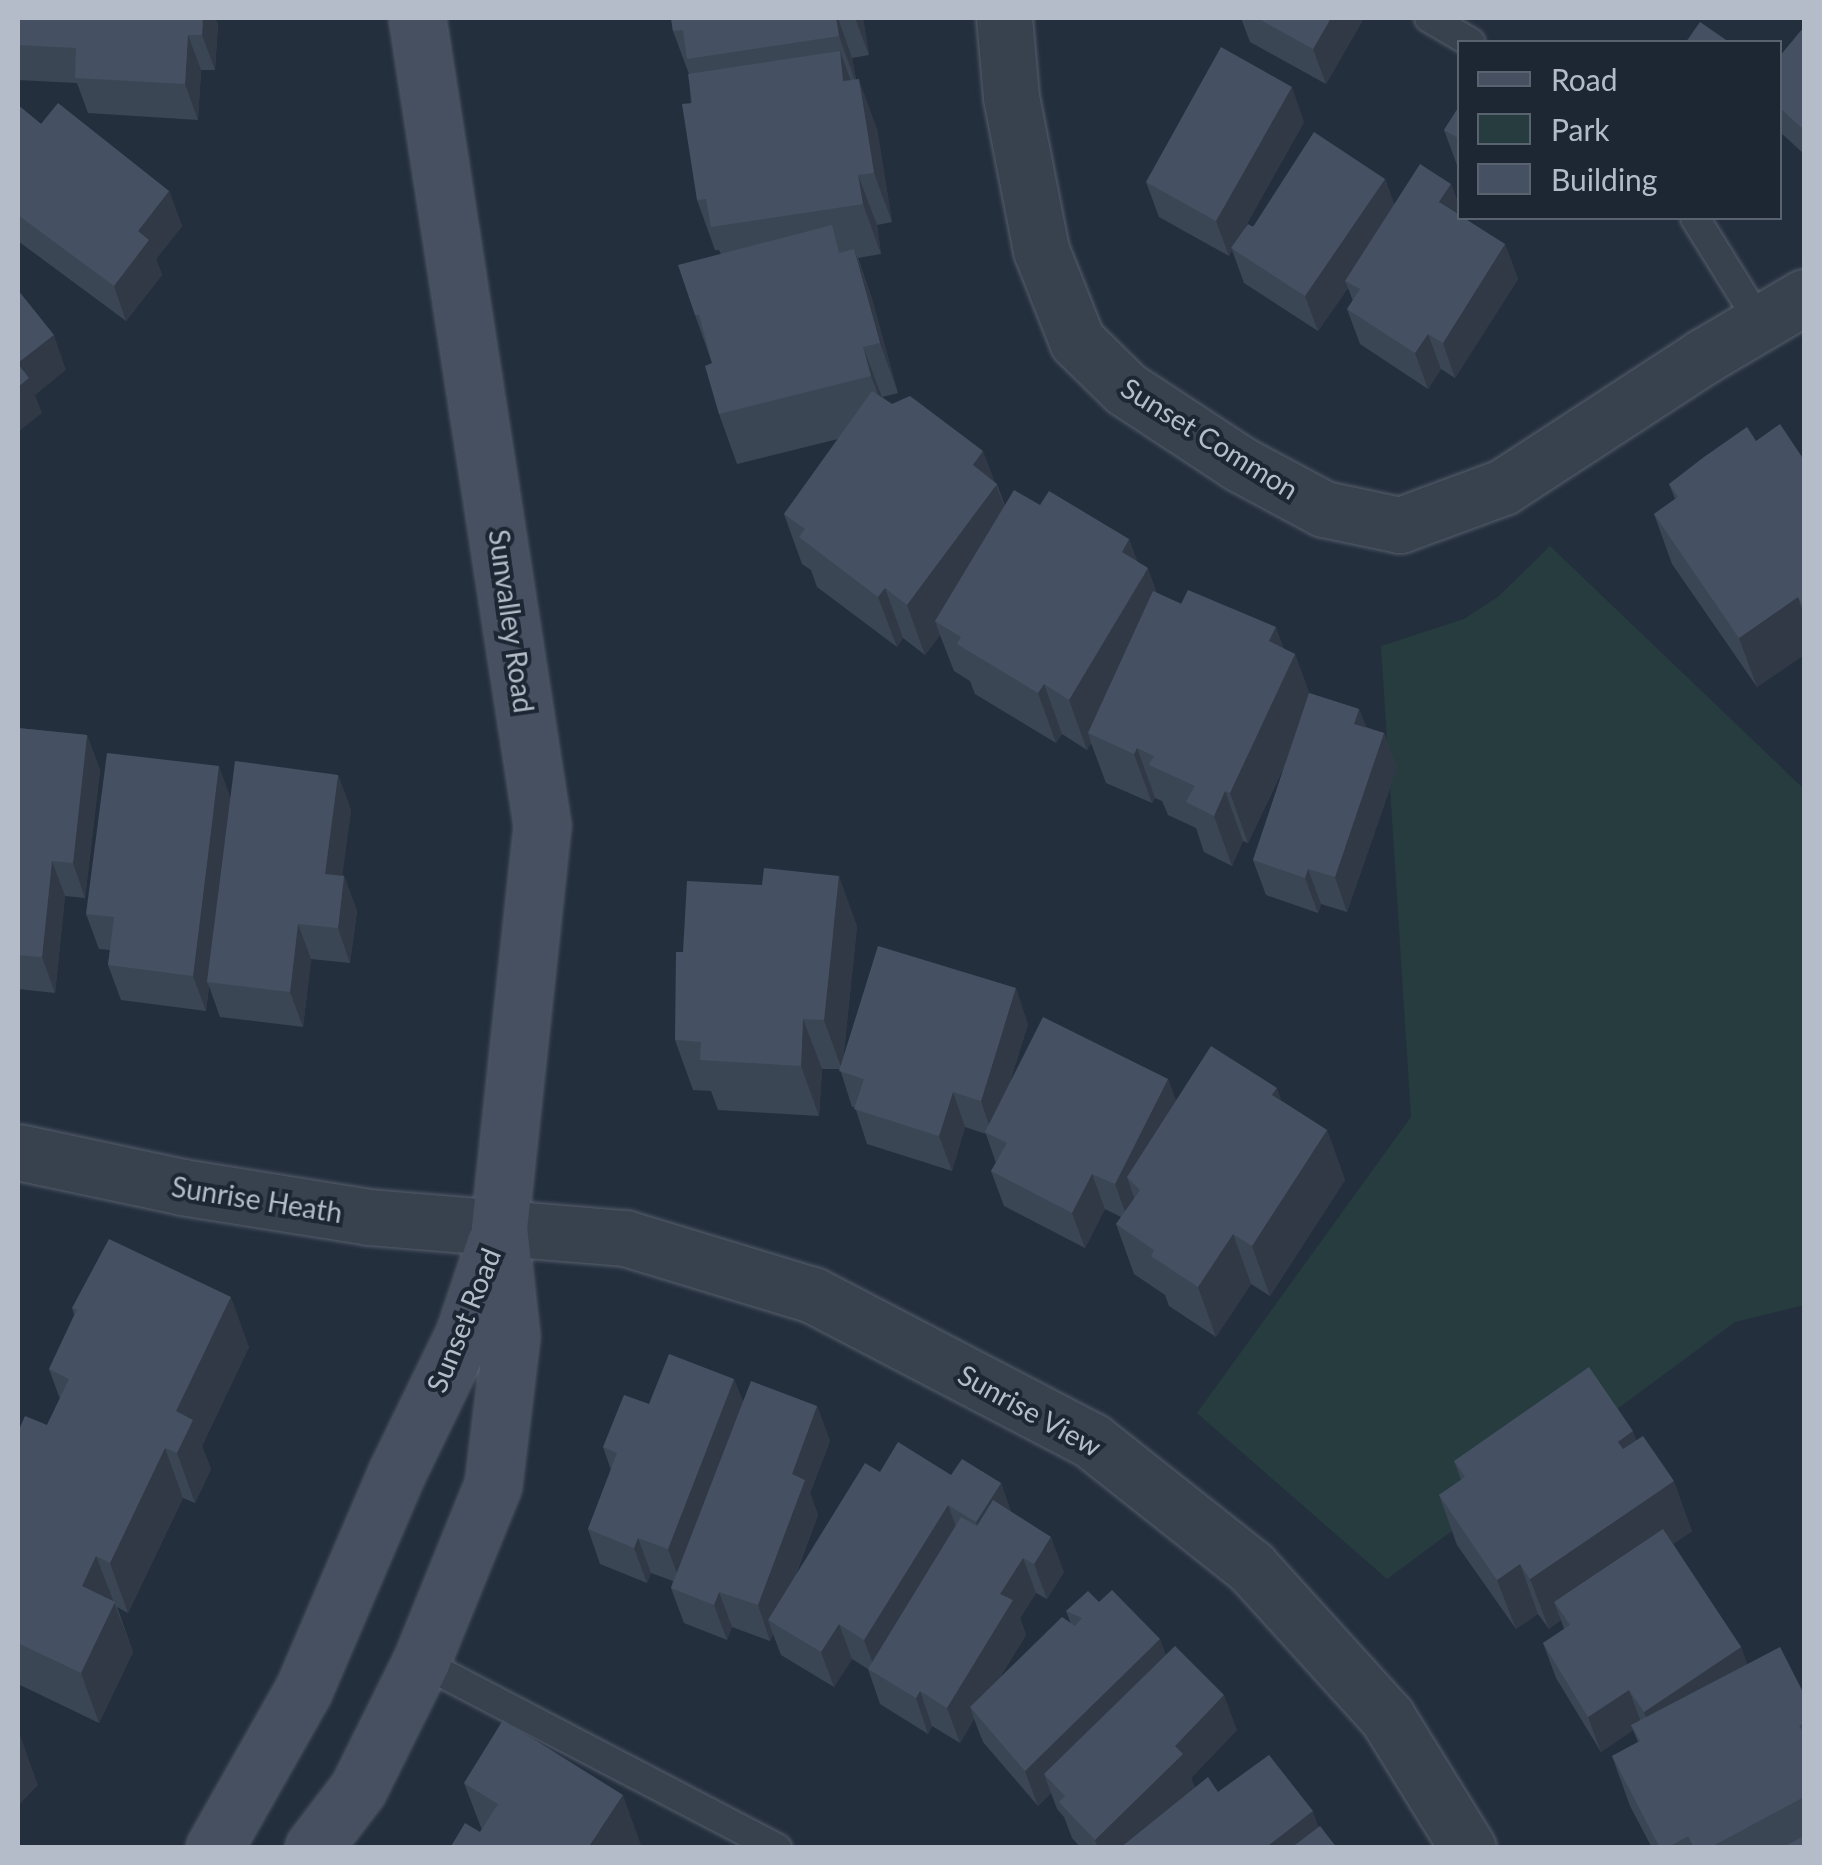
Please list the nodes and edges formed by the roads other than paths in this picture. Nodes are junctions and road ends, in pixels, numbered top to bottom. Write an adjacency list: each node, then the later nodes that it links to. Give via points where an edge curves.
1 (417, 18): 8 (street, Sunvalley Road, via 542,825)
2 (1004, 18): 6 (street, Sunset Common, via 1011,97 1041,250 1077,341 1126,389 1240,464 1324,509 1400,526 1504,487)
3 (1430, 18): 4 (lane)
4 (1467, 40)
5 (1697, 220): 6 (lane)
6 (1782, 310)
7 (18, 1152): 8 (street, Sunrise Heath, via 270,1202)
8 (499, 1228): 9 (street, Sunset Road, via 511,1336 492,1485); 10 (street, Sunset Road, via 464,1334 303,1691); 13 (street, Sunrise View, via 625,1238 813,1295 1092,1440 1252,1567 1388,1717)
9 (421, 1662): 11 (street, Sunset Road, via 358,1789); 12 (lane)
10 (214, 1848)
11 (313, 1848)
12 (777, 1848)
13 (1468, 1848)

